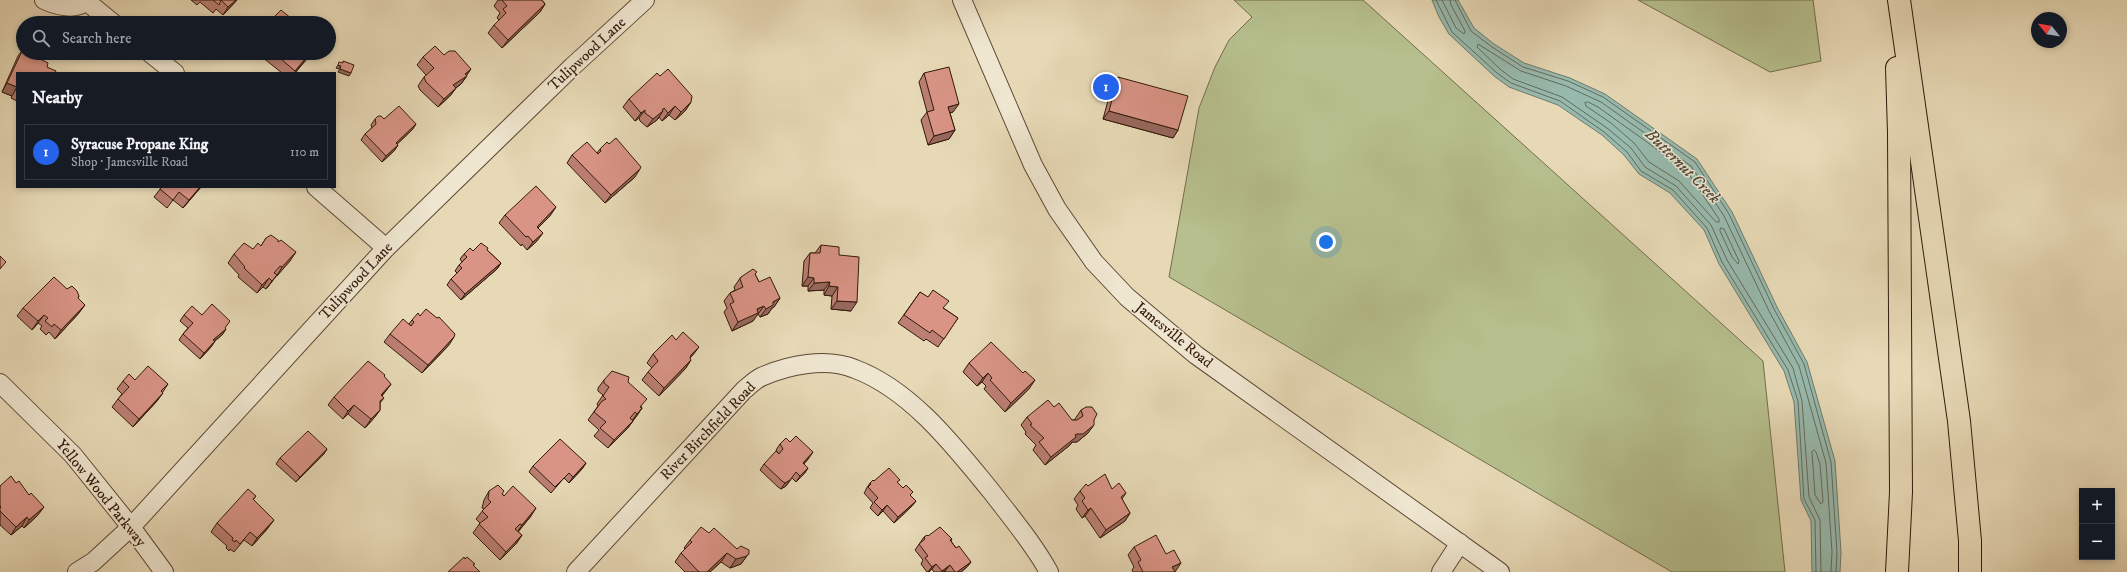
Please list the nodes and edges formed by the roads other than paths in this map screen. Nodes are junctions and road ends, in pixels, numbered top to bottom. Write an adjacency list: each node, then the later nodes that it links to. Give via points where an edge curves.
1 (44, 0): 4 (street, via 60,6 81,5)
2 (646, 0): 10 (street, Tulipwood Lane, via 573,66)
3 (962, 0): 13 (street, Jamesville Road, via 1033,165 1057,209 1094,262 1127,298 1196,355)
4 (86, 1): 6 (street)
5 (1900, 7): 20 (highway, via 1897,61 1901,476); 21 (highway, via 1959,421 1970,541)
6 (104, 16)
7 (159, 60): 8 (street)
8 (174, 72)
9 (317, 188): 10 (street)
10 (386, 248): 12 (street, Tulipwood Lane)
11 (0, 383): 12 (street, Yellow Wood Parkway, via 73,455)
12 (131, 527): 15 (street, Tulipwood Lane, via 93,562); 16 (street, Yellow Wood Parkway)
13 (1460, 543): 18 (street); 19 (street, Jamesville Road)
14 (580, 571): 17 (street, River Birchfield Road, via 744,390 760,378 797,365 825,363 854,368 883,382 907,400 960,454 1017,524)
15 (77, 572)
16 (164, 572)
17 (1049, 572)
18 (1441, 572)
19 (1500, 572)
20 (1897, 572)
21 (1970, 572)

